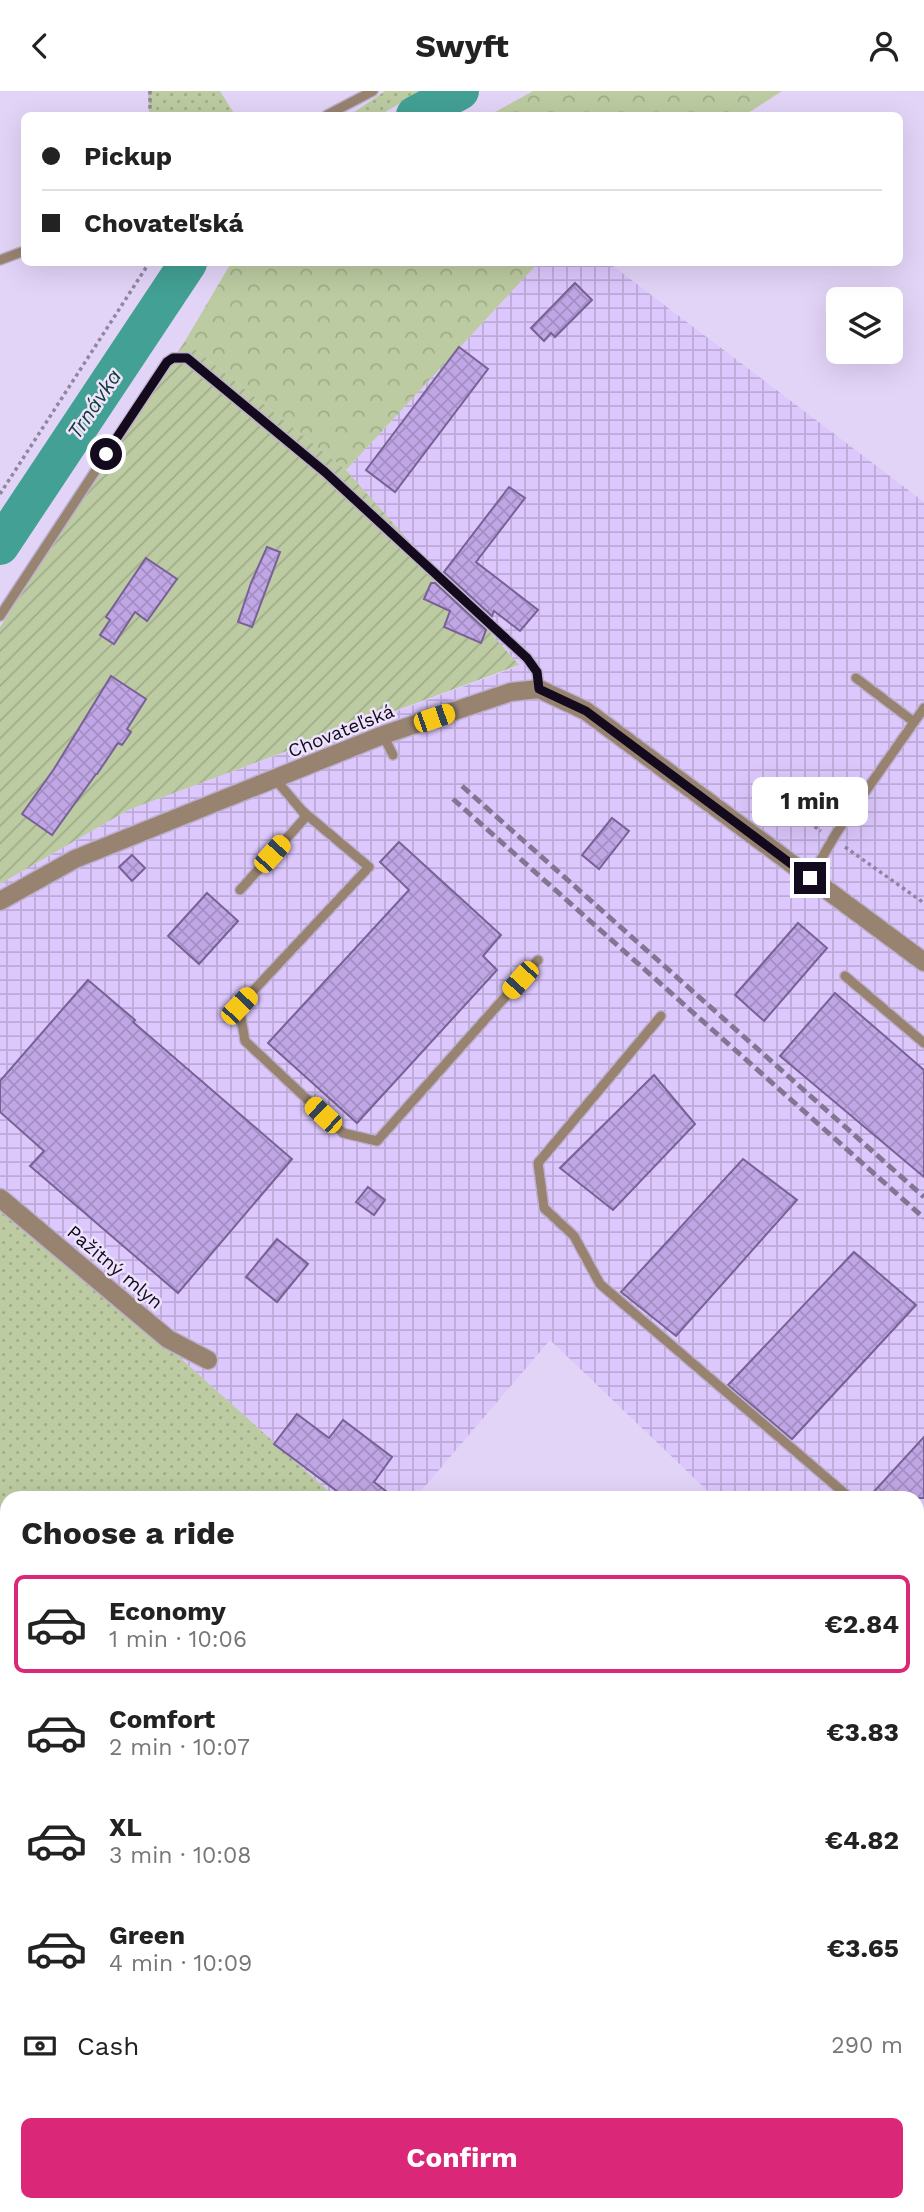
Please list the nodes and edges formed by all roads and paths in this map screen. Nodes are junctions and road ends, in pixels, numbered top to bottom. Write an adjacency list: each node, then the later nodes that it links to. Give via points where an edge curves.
1 (150, 91): 3 (path)
2 (373, 91): 4 (lane)
3 (150, 112)
4 (333, 112)
5 (21, 252): 6 (lane)
6 (0, 260)
7 (147, 266): 8 (path)
8 (0, 494)
9 (0, 616): 11 (lane, via 167,362 187,358 325,472 507,639 537,672)
10 (856, 678): 13 (lane)
11 (539, 689): 14 (street, Chovateľská, via 511,692); 21 (street, via 586,711)
12 (924, 708): 13 (lane)
13 (914, 722): 21 (lane)
14 (383, 735): 15 (lane); 16 (street, Chovateľská)
15 (393, 755)
16 (275, 779): 18 (lane); 23 (street, Chovateľská, via 75,859)
17 (774, 789): 19 (path, via 790,810)
18 (300, 809): 22 (lane, via 304,819); 25 (lane, via 369,867 239,1006 245,1041 343,1133 377,1141)
19 (827, 835)
20 (845, 847): 24 (path)
21 (810, 878): 26 (street)
22 (240, 890)
23 (0, 901)
24 (924, 903)
25 (538, 960)
26 (924, 963)
27 (845, 976): 29 (lane)
28 (661, 1016): 32 (lane, via 538,1163 544,1208 574,1236 600,1284)
29 (924, 1042)
30 (0, 1198): 31 (street, Pažitný mlyn, via 167,1339)
31 (208, 1360)
32 (842, 1491)

